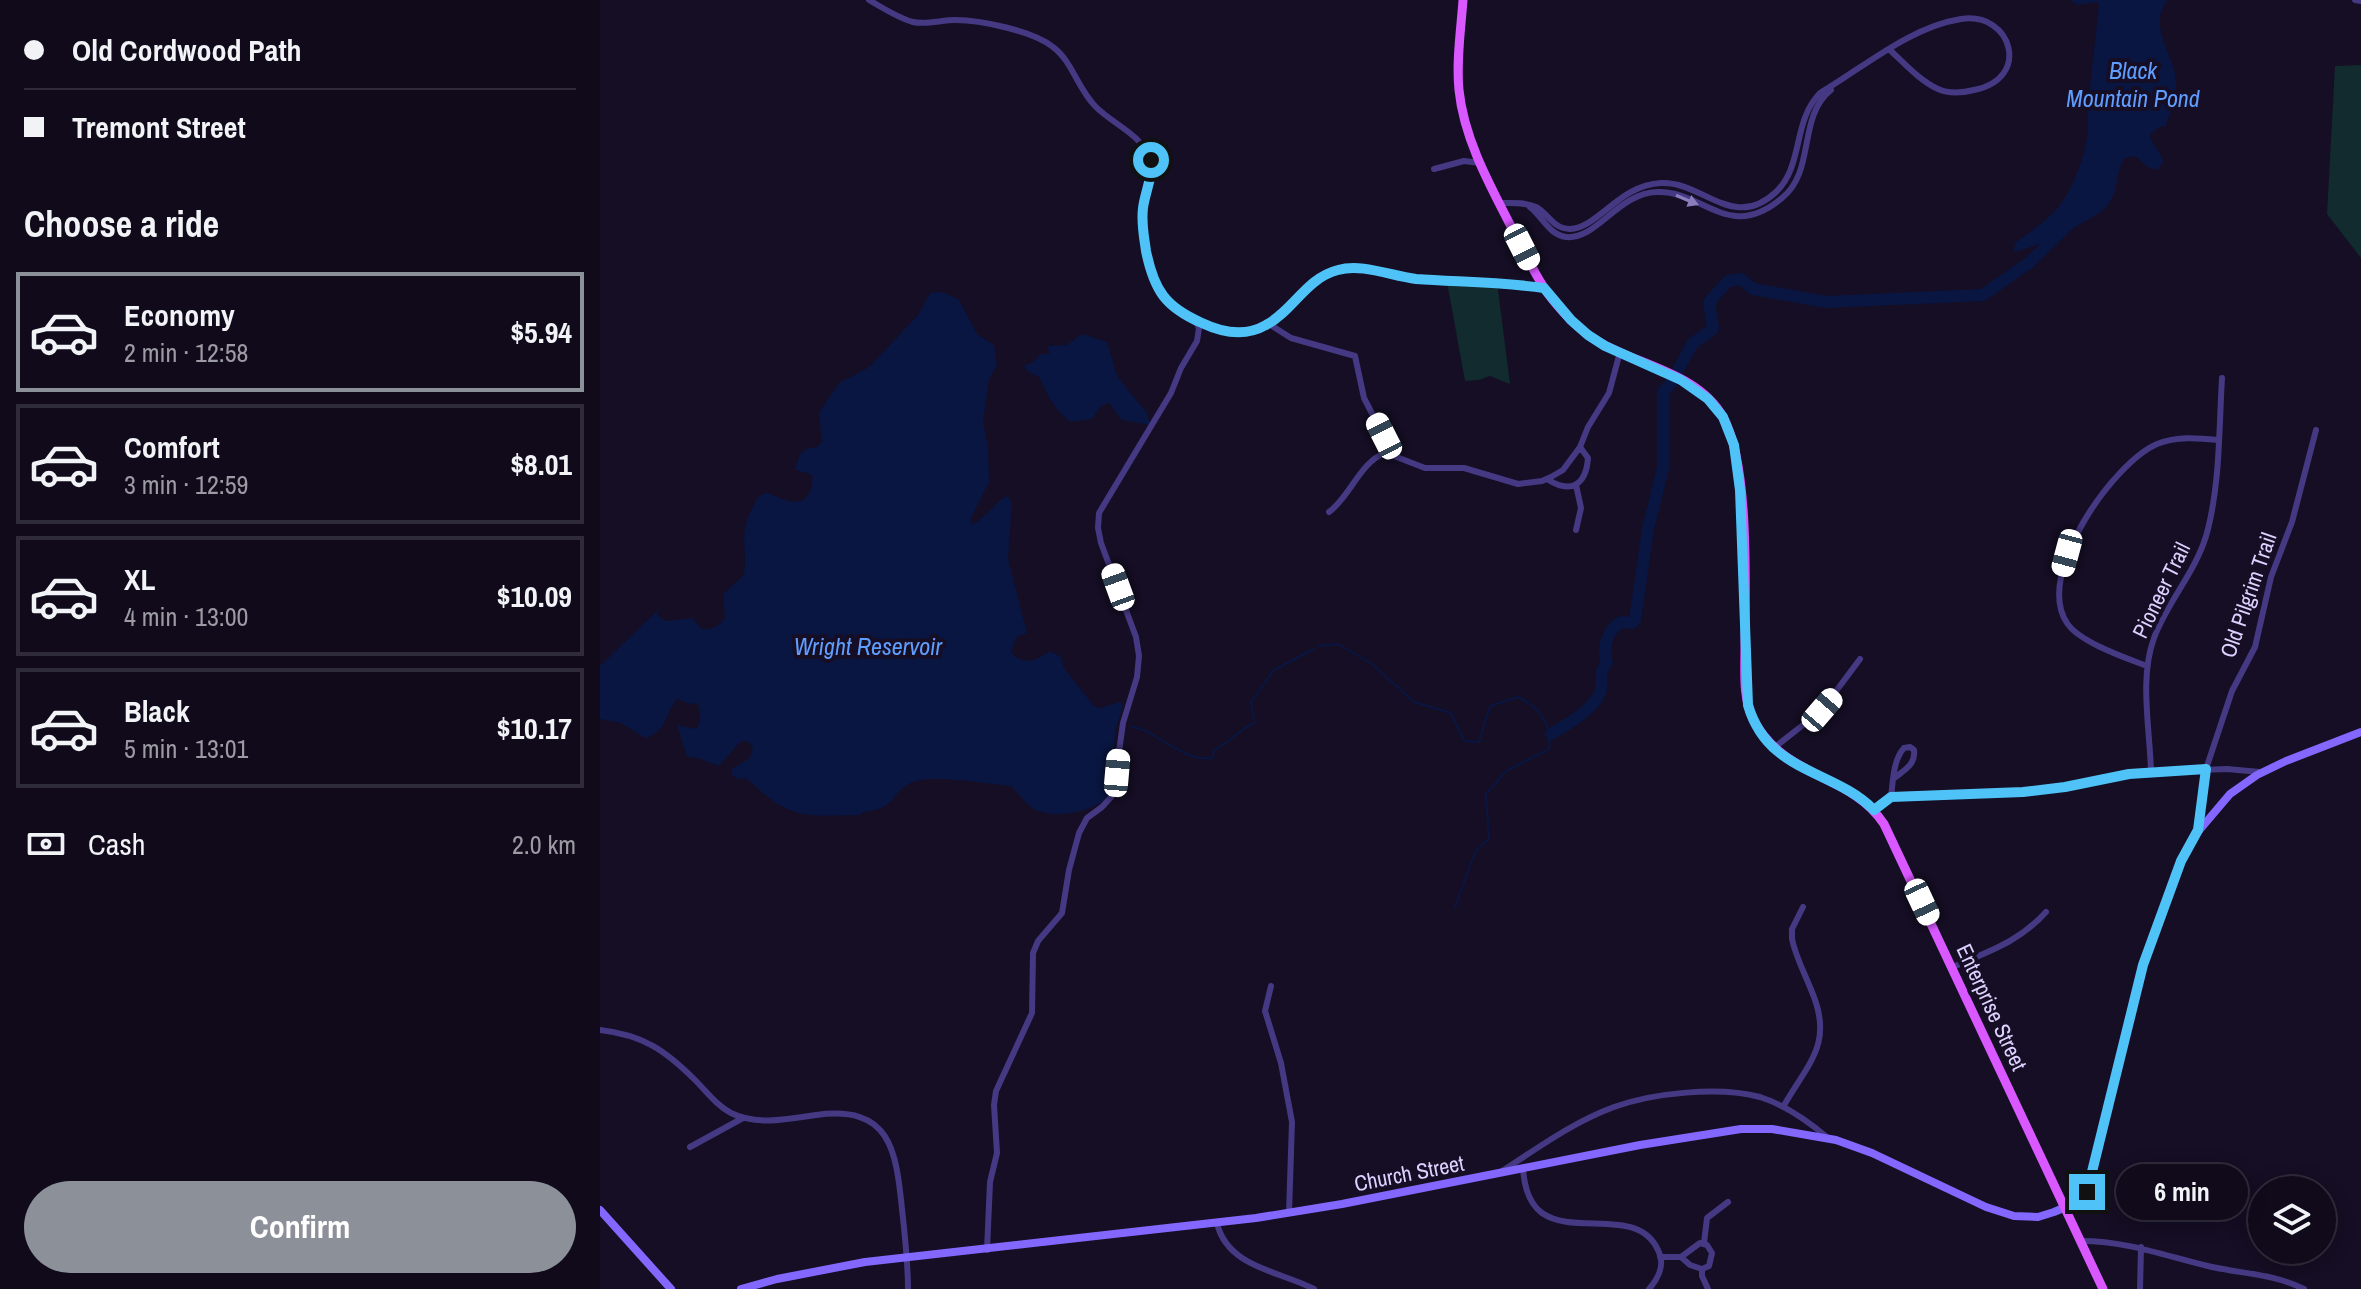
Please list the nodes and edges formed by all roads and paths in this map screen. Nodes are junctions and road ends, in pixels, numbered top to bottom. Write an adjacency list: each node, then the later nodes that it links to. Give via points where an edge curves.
1 (869, 0): 16 (street, via 913,22 979,22 1053,47 1088,98 1148,154 1151,174 1142,226 1151,274 1159,293)
2 (1463, 0): 7 (main road, Enterprise Street, via 1459,90)
3 (1890, 50): 3 (street, via 1928,28 1972,18 1998,30 2010,56 1998,80 1957,93 1930,85); 4 (street)
4 (1853, 74): 5 (street, via 1820,93); 6 (street, via 1816,107)
5 (1801, 125): 6 (street); 10 (street, via 1790,172)
6 (1809, 129): 12 (street, via 1797,180)
7 (1481, 163): 8 (street, via 1464,161); 13 (main road, Enterprise Street)
8 (1434, 169)
9 (1660, 187): 11 (street, via 1675,184); 13 (street, via 1635,188 1591,225 1575,228 1556,226 1540,209 1525,204); 14 (street, one-way to 14)
10 (1773, 194): 11 (street, via 1750,206); 12 (street)
11 (1712, 201): 14 (street)
12 (1779, 201): 14 (street, via 1750,215)
13 (1499, 203): 15 (main road, Enterprise Street)
14 (1709, 209)
15 (1544, 288): 17 (street, via 1347,269 1318,279); 18 (main road, Enterprise Street, via 1580,328)
16 (1195, 320): 17 (street, via 1237,333); 58 (street, via 1197,341 1099,513 1101,543 1136,637 1137,677 1123,723 1113,795 1087,818 1079,833 1062,913 1033,953 1030,1021 996,1091 997,1153)
17 (1269, 324): 23 (street, via 1291,338 1355,356 1364,398)
18 (1620, 352): 22 (street, via 1609,393); 31 (main road, Enterprise Street, via 1696,390 1719,410 1730,432 1742,522 1746,692 1754,721)
19 (2222, 378): 21 (street, Pioneer Trail)
20 (2316, 430): 32 (street, Old Pilgrim Trail, via 2255,647 2232,691)
21 (2218, 440): 29 (street, Pioneer Trail, via 2203,548 2162,620); 29 (street, via 2176,439 2145,450 2092,509 2067,553 2060,590 2068,626)
22 (1580, 447): 24 (street, via 1563,470); 25 (street, via 1588,458 1585,475)
23 (1394, 456): 24 (street, via 1425,468 1464,468 1518,484); 26 (street, via 1377,457)
24 (1547, 479): 25 (street, via 1562,488)
25 (1576, 485): 27 (street, via 1581,508)
26 (1329, 512)
27 (1576, 530)
28 (1860, 659): 31 (street, via 1822,710)
29 (2147, 666): 33 (street, Pioneer Trail)
30 (2361, 732): 34 (main road)
31 (1775, 747): 37 (main road, Enterprise Street, via 1794,764 1849,791)
32 (2206, 769): 33 (street); 34 (street); 38 (street, Old Pilgrim Trail)
33 (2151, 772): 36 (street, via 2023,792)
34 (2263, 772): 38 (main road, via 2230,794)
35 (1893, 779): 35 (street, via 1899,753 1910,747 1912,765); 36 (street)
36 (1891, 797): 37 (street)
37 (1874, 810): 41 (main road, Enterprise Street)
38 (2198, 830): 51 (main road, via 2181,861 2143,965 2091,1183)
39 (1803, 907): 44 (street, via 1792,939 1821,1016 1822,1033)
40 (2046, 912): 41 (street, via 2006,945)
41 (1953, 967): 51 (main road, Enterprise Street)
42 (1271, 986): 53 (street, via 1265,1011 1292,1122)
43 (600, 1030): 45 (street, via 648,1041 718,1104)
44 (1783, 1107): 46 (street); 49 (street, via 1746,1094 1714,1092 1631,1102 1568,1129)
45 (743, 1117): 47 (street); 59 (street, via 776,1120 844,1113 879,1128 895,1156)
46 (1828, 1138): 48 (main road, Church Street, via 1772,1129 1724,1131); 51 (main road, Church Street, via 2006,1215 2038,1217)
47 (690, 1147)
48 (1523, 1168): 49 (main road, Church Street); 60 (street, via 1528,1192 1542,1213 1630,1227 1645,1235)
49 (1499, 1173): 53 (main road, Church Street)
50 (1728, 1202): 56 (street, via 1707,1218)
51 (2066, 1207): 55 (main road, Enterprise Street)
52 (600, 1210): 63 (main road)
53 (1289, 1213): 54 (main road, Church Street)
54 (1217, 1223): 58 (main road, Church Street); 66 (street, via 1223,1241 1244,1260)
55 (2082, 1241): 57 (street); 69 (main road, Enterprise Street)
56 (1704, 1243): 61 (street); 62 (street, via 1712,1257)
57 (2141, 1247): 70 (street); 71 (street, via 2216,1268 2266,1275)
58 (987, 1250): 59 (main road, Church Street)
59 (907, 1257): 64 (main road, Church Street); 65 (street)
60 (1660, 1257): 61 (street); 67 (street, via 1658,1276)
61 (1681, 1257): 62 (street)
62 (1702, 1269): 68 (street)
63 (671, 1289)
64 (741, 1289)
65 (908, 1289)
66 (1314, 1289)
67 (1649, 1289)
68 (1708, 1289)
69 (2103, 1289)
70 (2140, 1289)
71 (2304, 1289)

